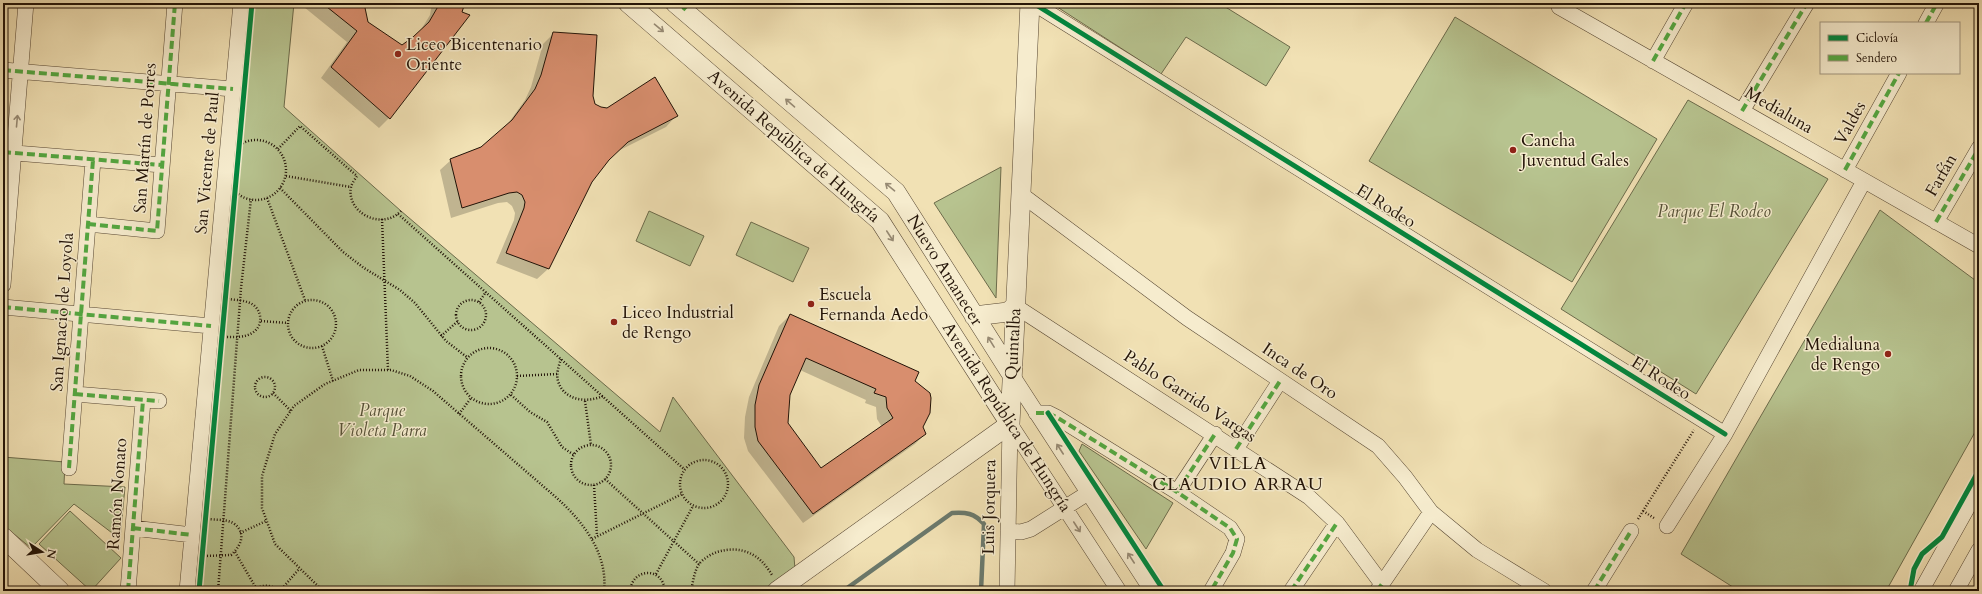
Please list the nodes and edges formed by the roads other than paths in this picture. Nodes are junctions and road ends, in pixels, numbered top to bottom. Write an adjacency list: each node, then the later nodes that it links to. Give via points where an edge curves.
1 (26, 3): 14 (street)
2 (175, 3): 16 (street, San Martín de Porres)
3 (241, 3): 17 (street, San Vicente de Paul)
4 (628, 3): 20 (street, Avenida República de Hungría, one-way to 20)
5 (1031, 3): 27 (street, Quintalba); 45 (street, El Rodeo)
6 (1686, 3): 12 (street)
7 (1807, 3): 18 (street)
8 (1937, 3): 11 (street)
9 (682, 5): 19 (street, Nuevo Amanecer, one-way to 9)
10 (1560, 5): 12 (street, Medialuna)
11 (1927, 22)
12 (1653, 61): 18 (street, Medialuna)
13 (3, 70): 14 (street)
14 (21, 71): 16 (street); 22 (street, one-way to 14)
15 (1898, 74): 25 (street, Valdes)
16 (168, 83): 17 (street); 24 (street, San Martín de Porres)
17 (233, 89): 36 (street, San Vicente de Paul)
18 (1742, 111): 25 (street, Medialuna)
19 (808, 118): 20 (street); 35 (street, Nuevo Amanecer, one-way to 19, via 896,192)
20 (791, 142): 43 (street, Avenida República de Hungría, one-way to 43, via 880,221)
21 (1979, 148): 28 (street, Farfán)
22 (8, 153): 23 (street); 31 (street)
23 (93, 160): 24 (street); 29 (street, San Ignacio de Loyola)
24 (162, 165): 29 (street, San Martín de Porres, via 157,231)
25 (1845, 170): 26 (street, Medialuna)
26 (1864, 181): 28 (street, Medialuna); 45 (street)
27 (1022, 195): 32 (street, Quintalba); 38 (street, Inca de Oro, via 1187,318)
28 (1936, 222): 30 (street, Medialuna)
29 (88, 224): 34 (street, San Ignacio de Loyola)
30 (1979, 246)
31 (3, 285)
32 (1015, 306): 35 (street, via 1008,312); 37 (street, Quintalba); 44 (street, Pablo Garrido Vargas)
33 (3, 307): 34 (street)
34 (81, 314): 36 (street); 39 (street, San Ignacio de Loyola)
35 (974, 316): 37 (street, Nuevo Amanecer, one-way to 35)
36 (217, 327): 56 (street, San Vicente de Paul)
37 (1012, 375): 42 (street, Nuevo Amanecer); 43 (street, Quintalba)
38 (1280, 381): 46 (street); 52 (street, Inca de Oro, via 1378,446)
39 (75, 394): 40 (street); 47 (street, San Ignacio de Loyola)
40 (143, 400): 41 (street); 55 (street, Ramón Nonato)
41 (159, 401)
42 (1036, 413): 49 (street, via 1048,413 1058,418); 50 (street, Nuevo Amanecer, one-way to 42)
43 (1010, 424): 51 (street, Avenida República de Hungría); 57 (street, Luis Jorquera); 62 (street)
44 (1215, 434): 46 (street, Pablo Garrido Vargas); 49 (street)
45 (1725, 434): 54 (street)
46 (1236, 449): 53 (street, Pablo Garrido Vargas, via 1309,497)
47 (69, 468)
48 (1979, 487): 73 (street)
49 (1177, 492): 69 (street, via 1230,528 1237,539 1233,553)
50 (1088, 493): 51 (street); 68 (street, Nuevo Amanecer, one-way to 50)
51 (1065, 508): 57 (street, via 1031,529 1021,532); 67 (street, Avenida República de Hungría, one-way to 67)
52 (1431, 512): 61 (street); 71 (street, Inca de Oro, via 1477,550)
53 (1337, 524): 61 (street, Pablo Garrido Vargas); 70 (street)
54 (1667, 526)
55 (133, 528): 56 (street); 64 (street, Ramón Nonato)
56 (198, 530): 65 (street, San Vicente de Paul)
57 (1008, 531): 66 (street, Luis Jorquera)
58 (1631, 531): 72 (street)
59 (3, 537): 63 (street)
60 (1979, 550): 74 (street)
61 (1379, 588)
62 (778, 590)
63 (60, 591)
64 (128, 591)
65 (187, 591)
66 (1007, 591)
67 (1119, 591)
68 (1152, 591)
69 (1211, 591)
70 (1291, 591)
71 (1544, 591)
72 (1594, 591)
73 (1921, 591)
74 (1956, 591)

